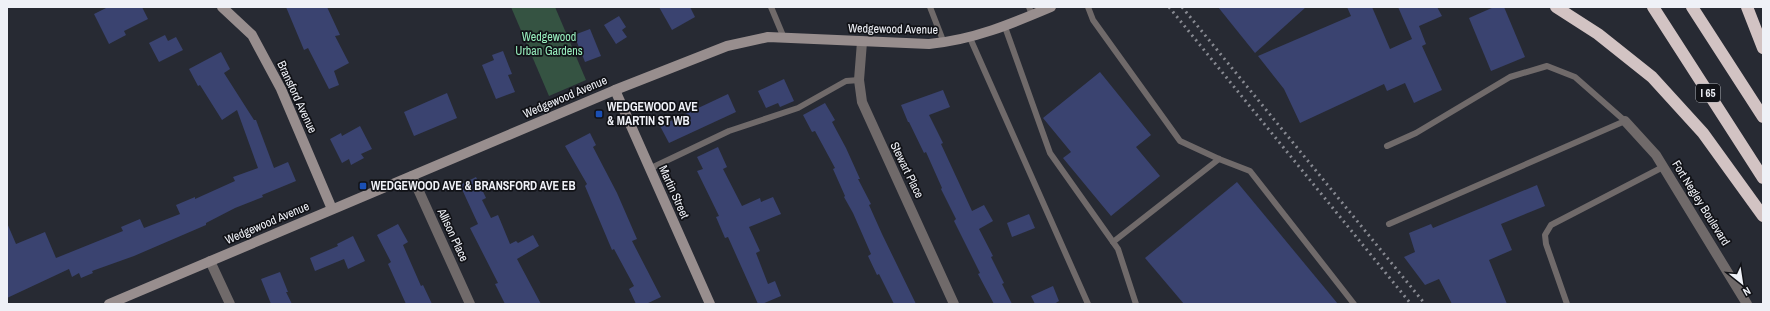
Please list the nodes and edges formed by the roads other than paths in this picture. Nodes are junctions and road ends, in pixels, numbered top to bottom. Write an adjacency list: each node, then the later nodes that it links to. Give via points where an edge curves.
1 (223, 7): 27 (main road, Bransford Avenue, via 252,35 280,89)
2 (771, 7): 12 (lane)
3 (930, 7): 15 (lane)
4 (1051, 7): 10 (main road, Wedgewood Avenue)
5 (1088, 7): 22 (lane, via 1093,20 1180,141)
6 (1556, 7): 28 (highway, via 1598,34 1652,77 1703,133)
7 (1653, 7): 26 (highway, I 65)
8 (1692, 7): 19 (highway)
9 (1747, 7): 16 (highway)
10 (1030, 11): 11 (main road, Wedgewood Avenue)
11 (1005, 27): 13 (main road, Wedgewood Avenue); 30 (lane, via 1050,153)
12 (784, 38): 14 (main road, Wedgewood Avenue); 18 (main road, Wedgewood Avenue, via 768,37 727,46)
13 (970, 38): 15 (main road, Wedgewood Avenue); 37 (lane)
14 (862, 42): 15 (main road, Wedgewood Avenue); 17 (street, Stewart Place)
15 (944, 43)
16 (1763, 48)
17 (860, 80): 24 (lane, via 846,82 798,108 729,131); 36 (street, Stewart Place, via 862,102)
18 (615, 90): 24 (main road, Martin Street); 25 (main road, Wedgewood Avenue)
19 (1763, 117)
20 (1625, 121): 21 (lane, via 1575,77 1547,66 1510,76 1416,133); 23 (street, Fort Negley Boulevard, via 1656,155); 29 (lane)
21 (1387, 146)
22 (1219, 160): 30 (lane); 39 (lane, via 1250,171)
23 (1663, 167): 40 (lane, via 1551,225 1545,235 1546,244); 41 (street, Fort Negley Boulevard)
24 (649, 169): 35 (main road, Martin Street)
25 (412, 176): 27 (main road, Wedgewood Avenue); 34 (street, Allison Place)
26 (1763, 178)
27 (332, 209): 31 (main road, Wedgewood Avenue)
28 (1763, 216)
29 (1389, 224)
30 (1113, 242): 38 (lane, via 1118,249)
31 (210, 261): 32 (main road, Wedgewood Avenue); 33 (street)
32 (109, 304)
33 (230, 304)
34 (470, 304)
35 (710, 304)
36 (954, 304)
37 (1088, 304)
38 (1136, 304)
39 (1354, 304)
40 (1567, 304)
41 (1747, 304)

